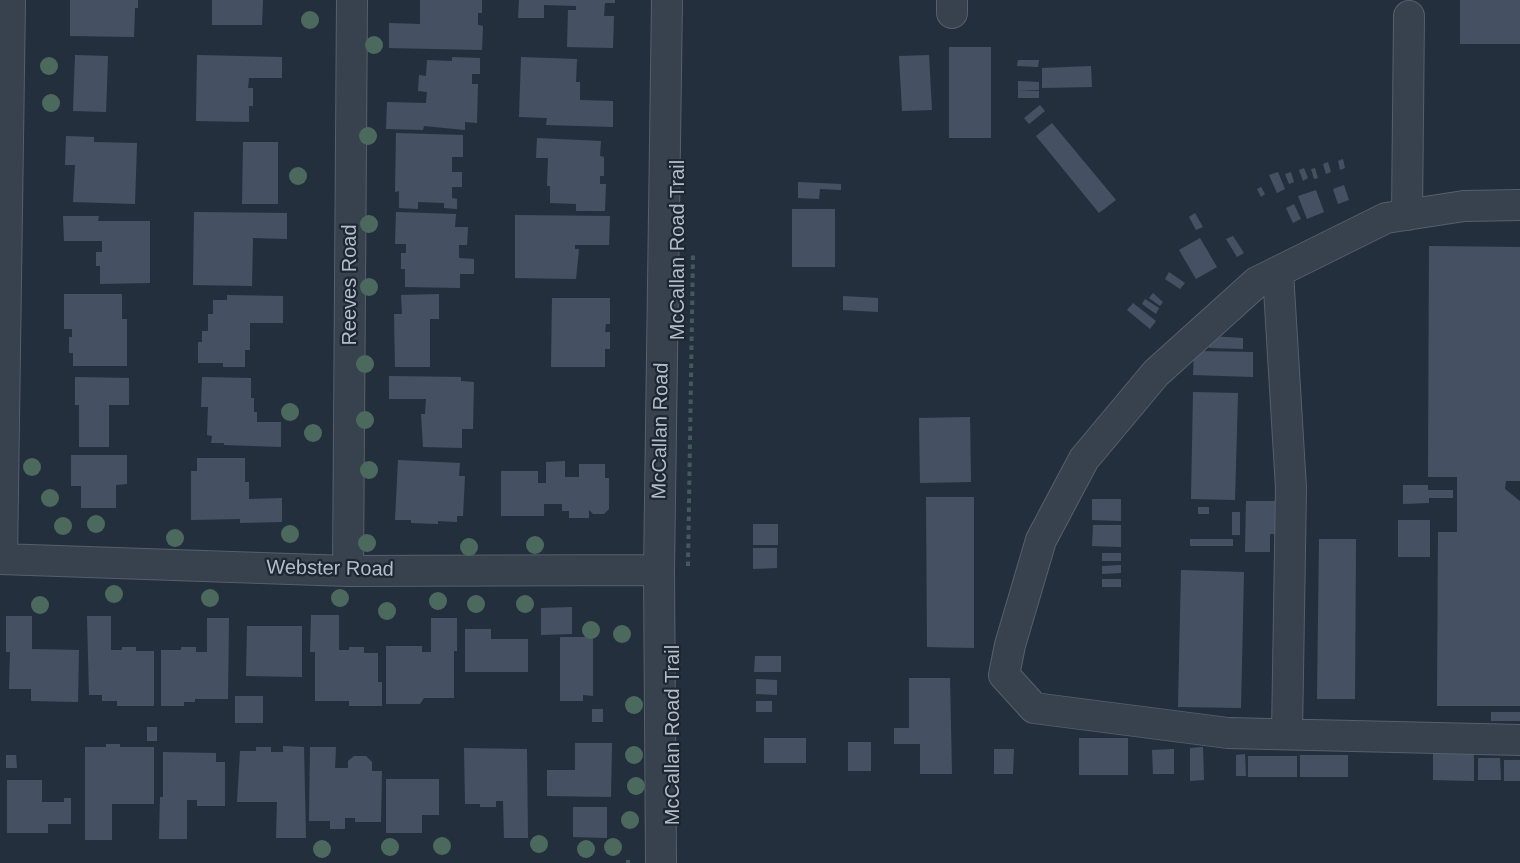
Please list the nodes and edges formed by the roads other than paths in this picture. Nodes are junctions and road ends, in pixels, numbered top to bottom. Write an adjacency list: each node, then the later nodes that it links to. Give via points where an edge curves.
1 (10, 0): 8 (street)
2 (352, 0): 10 (street, Reeves Road)
3 (667, 0): 9 (street, McCallan Road)
4 (1409, 16): 6 (street)
5 (1520, 205): 6 (street, via 1464,206)
6 (1407, 215): 7 (street, via 1386,218)
7 (1278, 272): 11 (street, via 1292,488); 11 (street, via 1257,282 1156,373 1084,459 1041,540 1004,675 1034,708 1228,733)
8 (1, 559): 10 (street, Webster Road)
9 (674, 569): 10 (street, Webster Road); 13 (street, McCallan Road)
10 (348, 571)
11 (1287, 734): 12 (street)
12 (1520, 740)
13 (662, 863)

